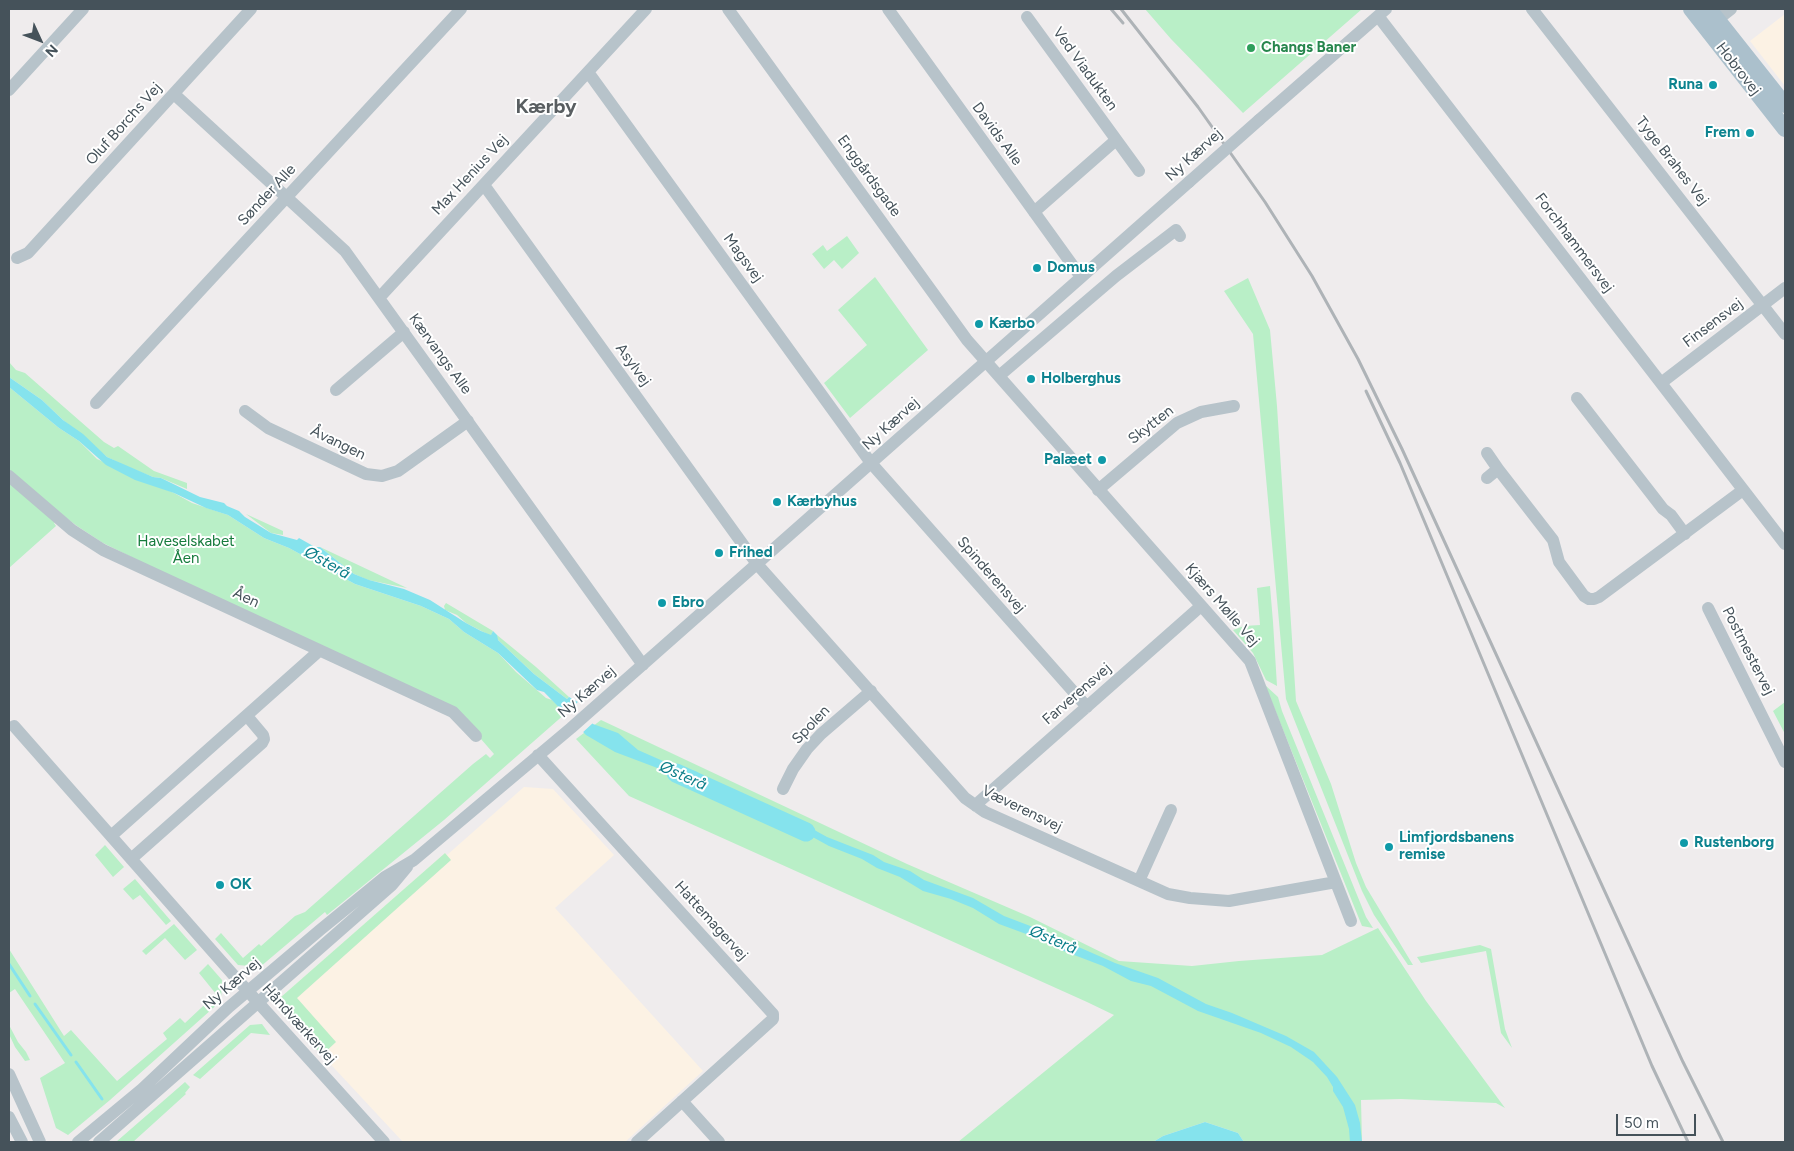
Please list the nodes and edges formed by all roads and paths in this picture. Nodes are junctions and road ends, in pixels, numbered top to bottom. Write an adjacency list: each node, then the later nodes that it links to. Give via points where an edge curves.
1 (84, 9): 14 (street)
2 (251, 9): 15 (street, Oluf Borchs Vej)
3 (461, 9): 21 (street, Sønder Alle)
4 (646, 9): 13 (street, Max Henius Vej)
5 (728, 9): 31 (street, Enggårdsgade)
6 (888, 9): 22 (street, Davids Alle)
7 (1532, 9): 28 (street, Tyge Brahes Vej)
8 (1691, 9): 17 (main road, Hobrovej)
9 (1731, 9): 11 (street)
10 (1382, 12): 25 (street, Ny Kærvej, bridge); 33 (street, Forchhammersvej)
11 (1713, 14): 16 (main road, Hobrovej)
12 (1027, 17): 18 (street, Ved Viadukten)
13 (588, 72): 20 (street, Max Henius Vej); 41 (street, Magsvej)
14 (9, 90)
15 (174, 94): 21 (street, Kærvangs Alle); 24 (street, Oluf Borchs Vej, via 28,253)
16 (1785, 105)
17 (1785, 129)
18 (1116, 140): 19 (street, Ved Viadukten); 22 (street)
19 (1139, 171)
20 (484, 185): 27 (street, Max Henius Vej); 49 (street, Asylvej)
21 (286, 197): 27 (street, Kærvangs Alle, via 344,251); 36 (street, Sønder Alle)
22 (1034, 212): 25 (street, Davids Alle)
23 (1180, 236): 32 (street, via 1176,230 1116,276)
24 (17, 258)
25 (1080, 277): 31 (street, Ny Kærvej)
26 (1785, 288): 28 (street, Finsensvej)
27 (379, 298): 29 (street, Kærvangs Alle)
28 (1763, 306): 30 (street, Tyge Brahes Vej); 33 (street, Finsensvej)
29 (404, 332): 34 (street); 39 (street, Kærvangs Alle)
30 (1785, 334)
31 (985, 361): 32 (street, Kjærs Mølle Vej); 41 (street, Ny Kærvej)
32 (999, 376): 45 (street, Kjærs Mølle Vej)
33 (1661, 383): 46 (street, Forchhammersvej)
34 (336, 390)
35 (1577, 398): 47 (street)
36 (96, 403)
37 (1234, 406): 45 (street, Skytten, via 1201,412 1177,423)
38 (245, 411): 39 (street, Åvangen, via 268,428 366,474 382,476 398,470)
39 (468, 421): 53 (street, Kærvangs Alle)
40 (1487, 453): 42 (street)
41 (871, 463): 49 (street, Ny Kærvej); 55 (street, Spinderensvej)
42 (1498, 469): 44 (street); 47 (street, via 1553,540 1559,562 1589,599 1599,597)
43 (9, 476): 52 (street, Åen, via 72,530 103,550)
44 (1487, 478)
45 (1098, 490): 50 (street, Kjærs Mølle Vej)
46 (1743, 490): 47 (street); 48 (street, Forchhammersvej)
47 (1685, 534)
48 (1785, 544)
49 (757, 564): 53 (street, Ny Kærvej); 54 (street, Væverensvej)
50 (1201, 606): 55 (street, Farverensvej); 68 (street, Kjærs Mølle Vej, via 1250,661)
51 (1708, 608): 60 (street, Postmestervej)
52 (319, 650): 56 (street); 58 (street, Åen, via 453,712)
53 (643, 665): 59 (street, Ny Kærvej)
54 (871, 691): 61 (street, Spolen, via 811,744); 62 (street, Væverensvej, via 965,798)
55 (1086, 707): 62 (street, Farverensvej)
56 (247, 716): 64 (street); 65 (street, via 263,735 262,743)
57 (14, 726): 64 (street, Håndværkervej)
58 (476, 736)
59 (538, 756): 66 (street, Ny Kærvej); 73 (street, Hattemagervej, via 773,1014 773,1019)
60 (1785, 762)
61 (783, 789)
62 (976, 806): 67 (street, Væverensvej)
63 (1171, 810): 67 (street)
64 (111, 836): 65 (street, Håndværkervej)
65 (131, 859): 70 (street, Håndværkervej)
66 (414, 860): 70 (street, Ny Kærvej, via 385,877); 71 (street, Ny Kærvej, via 392,886)
67 (1138, 881): 68 (street, Væverensvej, via 1168,894 1229,900)
68 (1336, 882): 69 (street, Kjærs Mølle Vej)
69 (1351, 921)
70 (248, 992): 71 (street, Håndværkervej); 77 (street, Ny Kærvej, via 142,1089)
71 (258, 1003): 78 (street, Ny Kærvej); 79 (street, Håndværkervej)
72 (9, 1074): 76 (street)
73 (682, 1101): 80 (street, Hattemagervej); 81 (street)
74 (9, 1116): 75 (street)
75 (22, 1142)
76 (40, 1142)
77 (78, 1142)
78 (99, 1142)
79 (384, 1142)
80 (637, 1142)
81 (719, 1142)

